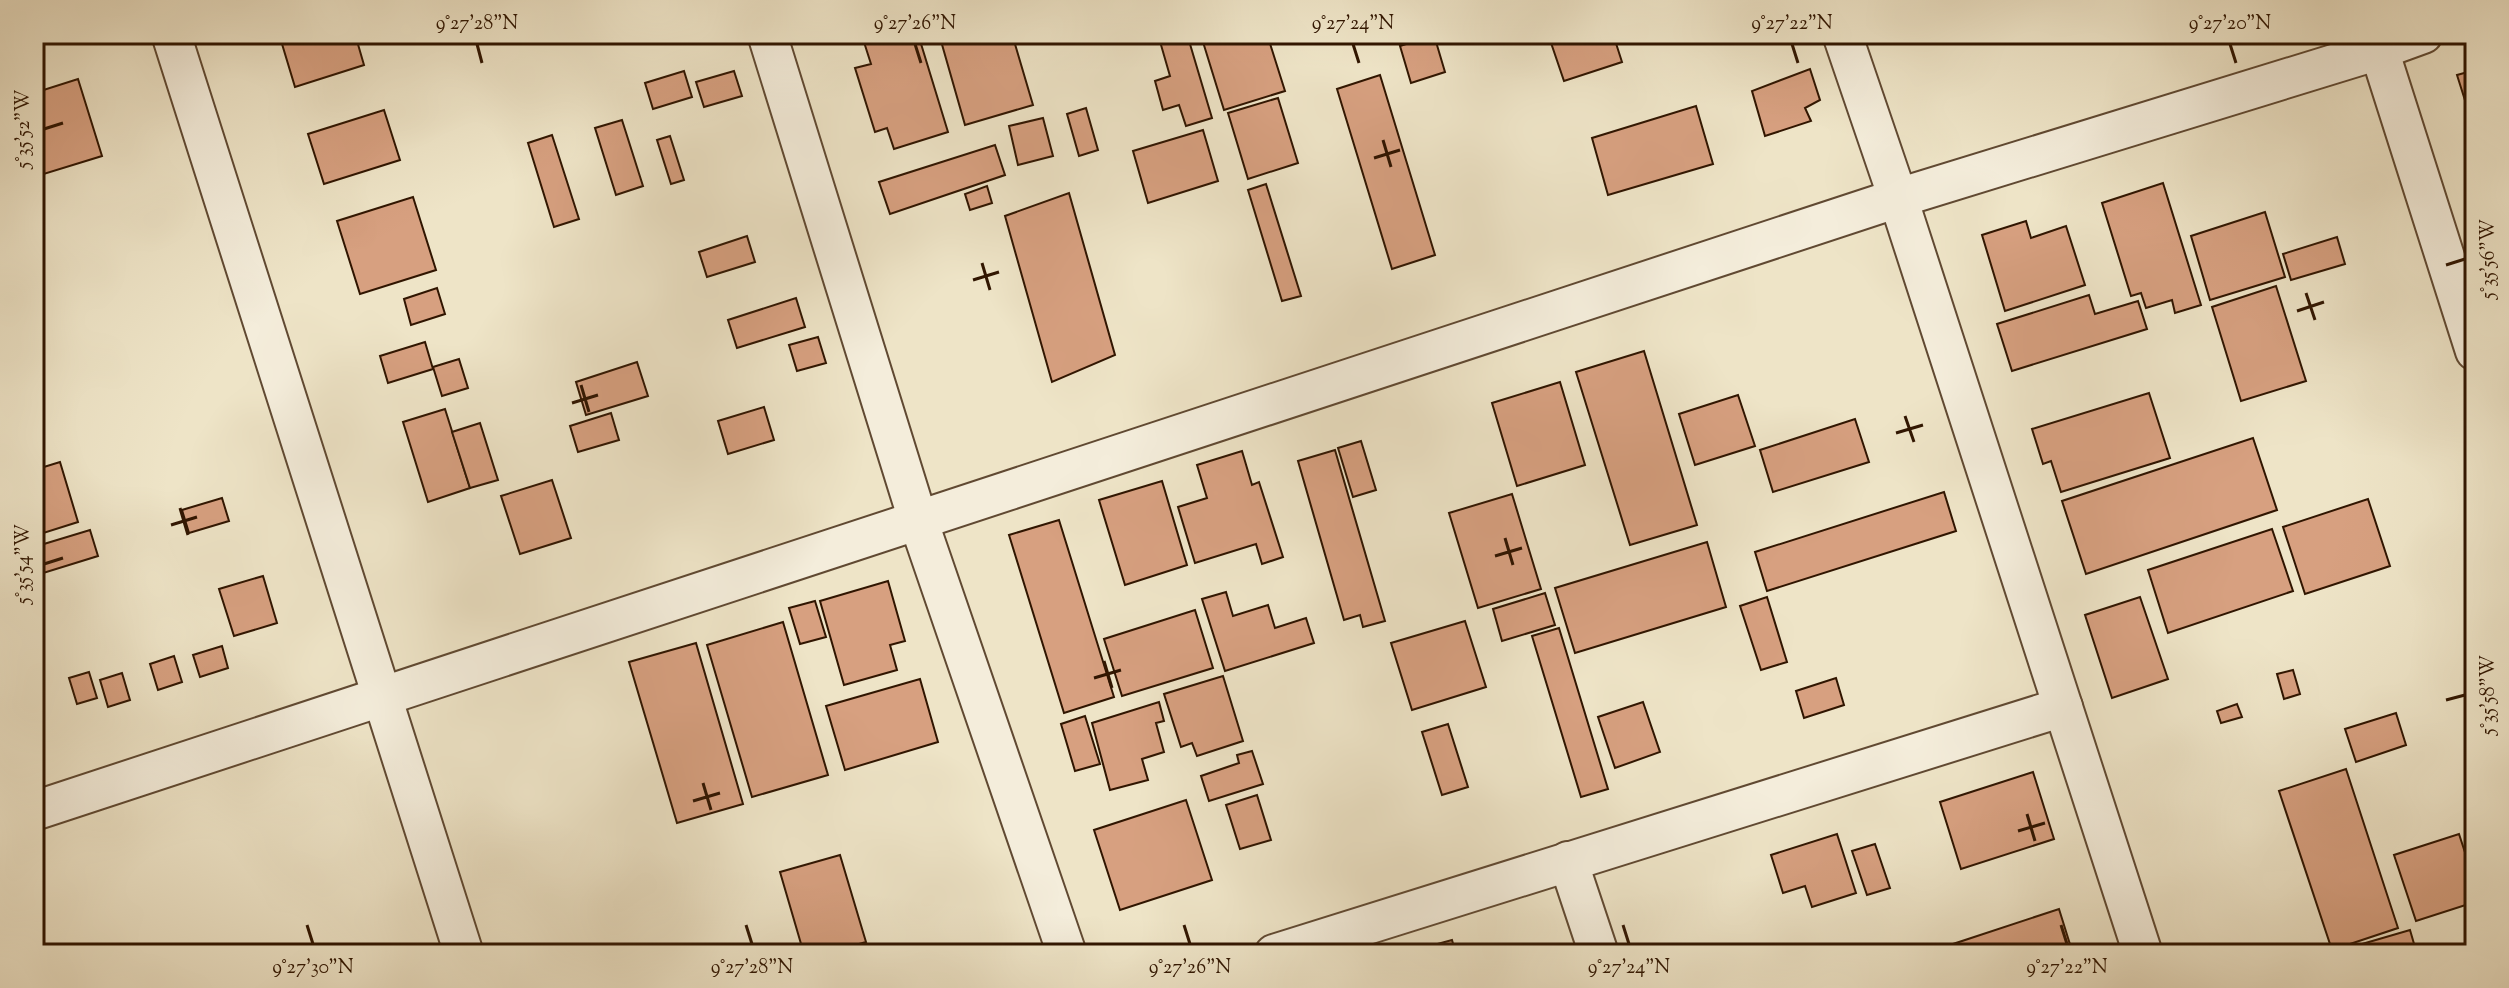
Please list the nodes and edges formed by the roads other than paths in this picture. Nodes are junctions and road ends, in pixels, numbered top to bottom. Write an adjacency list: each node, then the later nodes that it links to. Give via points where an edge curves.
1 (171, 34): 9 (street)
2 (767, 34): 8 (street)
3 (1842, 34): 6 (street)
4 (2423, 34): 5 (street)
5 (2377, 42): 6 (street); 7 (street)
6 (1898, 198): 8 (street); 10 (street)
7 (2475, 351)
8 (918, 520): 9 (street); 14 (street)
9 (382, 697): 11 (street); 13 (street)
10 (2063, 707): 12 (street); 17 (street)
11 (34, 811)
12 (1568, 861): 15 (street); 16 (street)
13 (464, 954)
14 (1067, 954)
15 (1274, 954)
16 (1599, 954)
17 (2143, 954)

